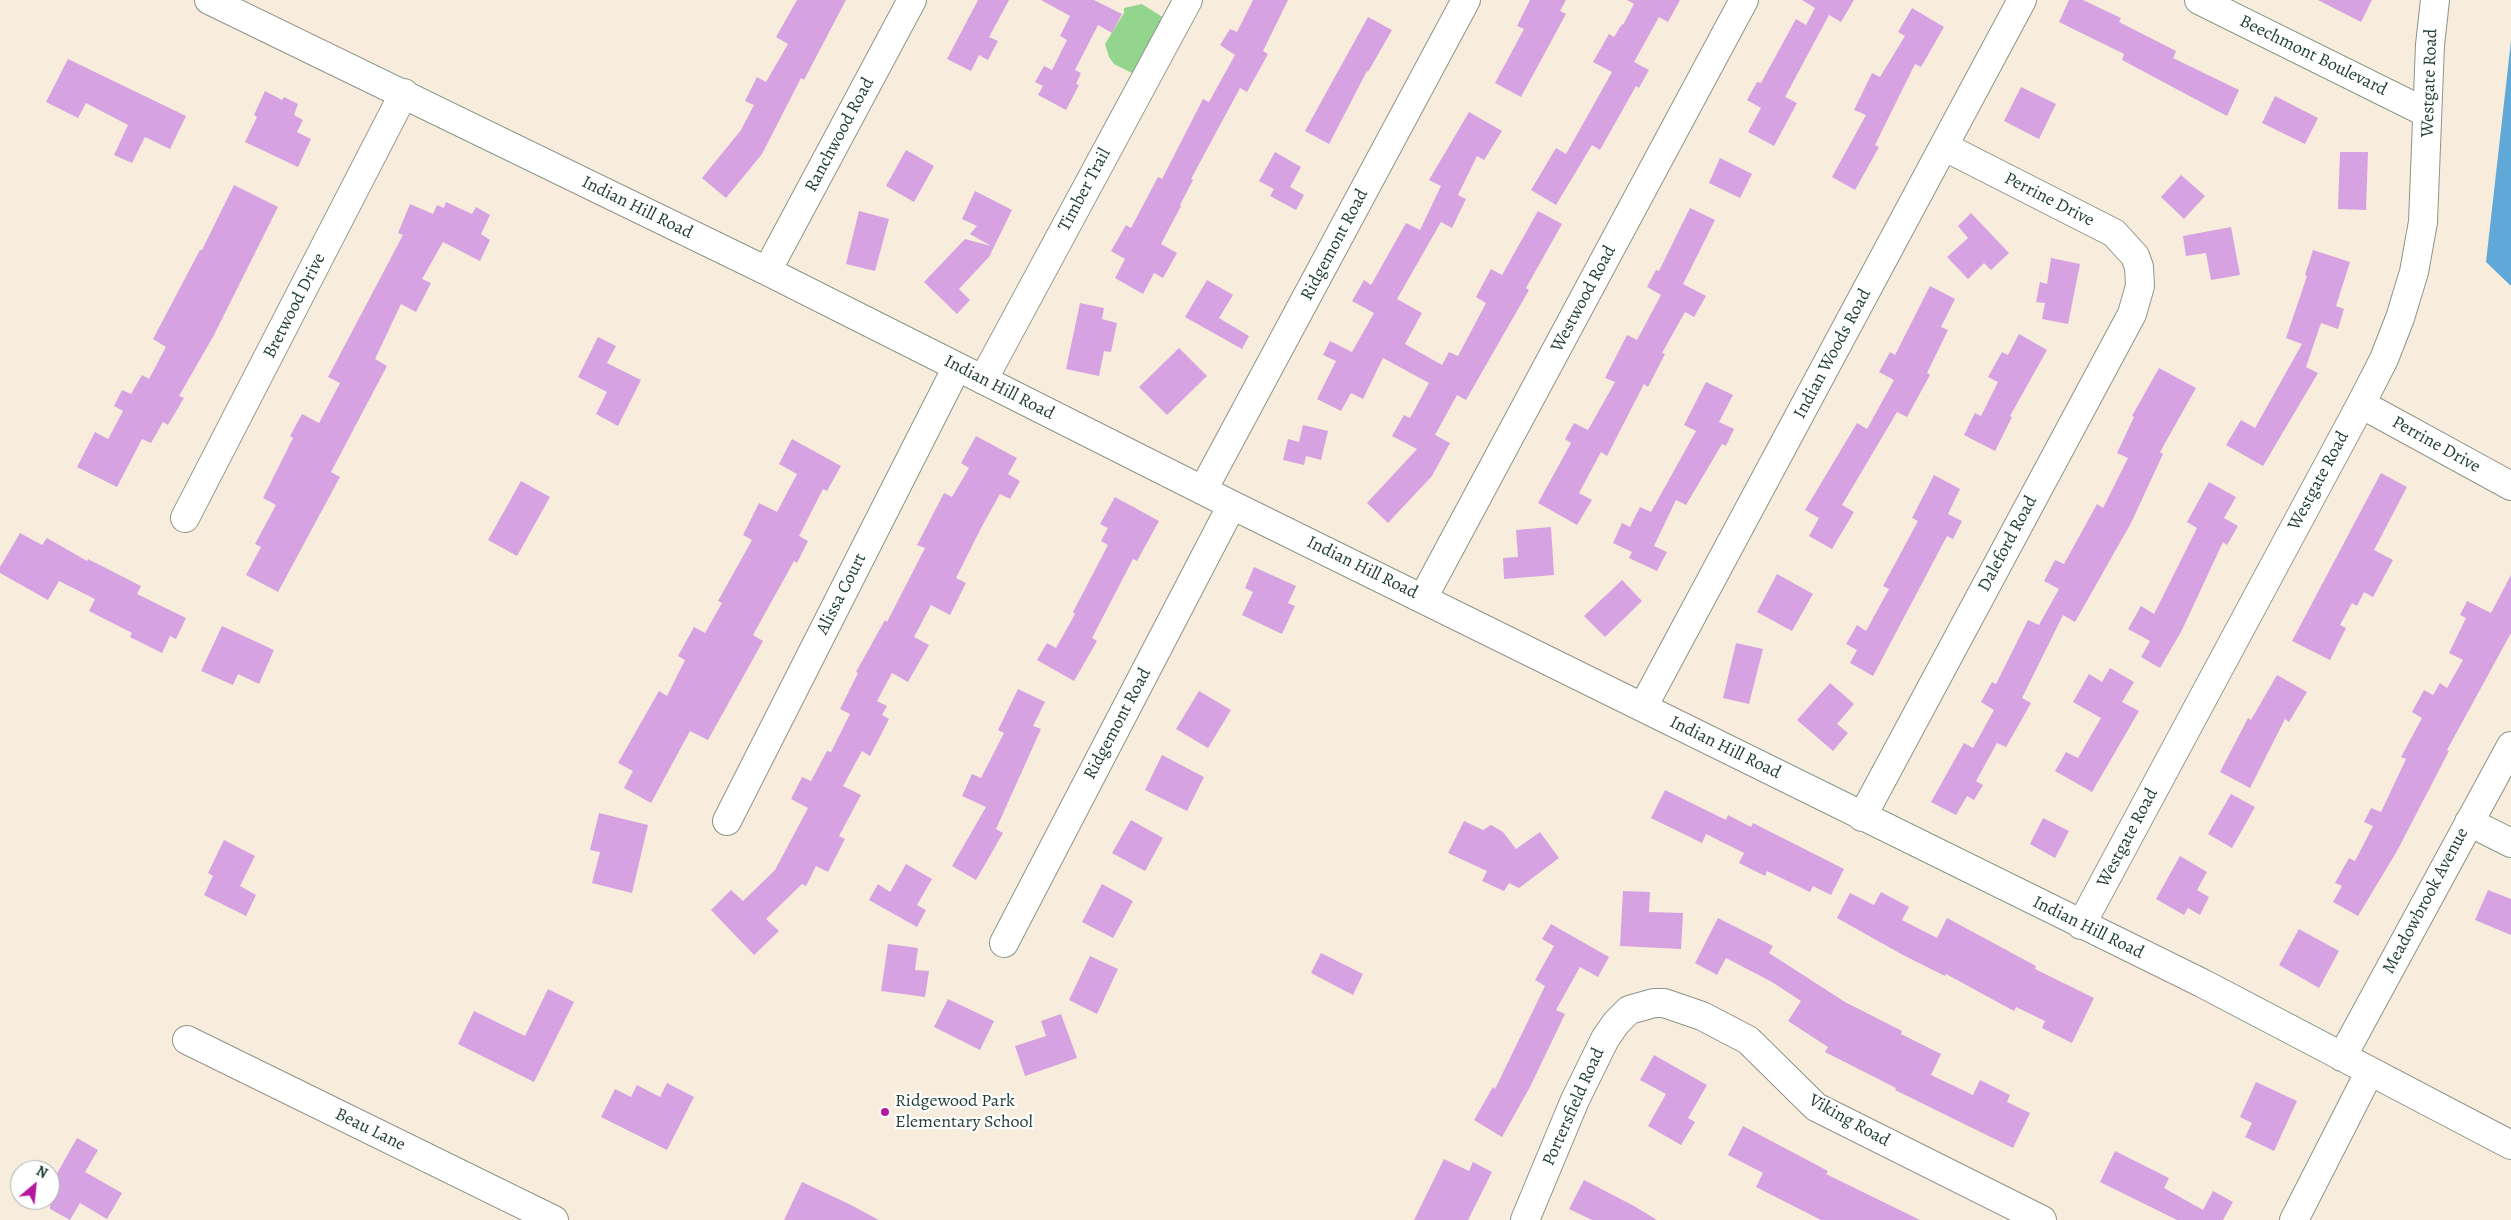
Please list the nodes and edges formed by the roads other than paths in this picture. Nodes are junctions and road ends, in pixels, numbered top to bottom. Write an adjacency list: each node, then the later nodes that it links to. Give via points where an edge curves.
1 (210, 0): 9 (street, Indian Hill Road)
2 (912, 0): 13 (street, Ranchwood Road)
3 (1188, 0): 15 (street, Timber Trail)
4 (1466, 0): 18 (street, Ridgemont Road)
5 (1744, 0): 21 (street, Westwood Road)
6 (2022, 0): 11 (street, Indian Woods Road)
7 (2199, 0): 10 (street, Beechmont Boulevard)
8 (2435, 0): 10 (street, Westgate Road)
9 (404, 93): 13 (street, Indian Hill Road); 20 (street, Bretwood Drive)
10 (2428, 113): 16 (street, Westgate Road, via 2426,199 2414,272 2392,342)
11 (1945, 147): 12 (street, Perrine Drive, via 2114,233 2130,248); 22 (street, Indian Woods Road)
12 (2139, 267): 24 (street, Daleford Road, via 2140,286 2132,314)
13 (767, 271): 14 (street, Indian Hill Road)
14 (957, 367): 15 (street, Indian Hill Road); 25 (street, Alissa Court)
15 (983, 380): 18 (street, Indian Hill Road)
16 (2361, 404): 17 (street, Perrine Drive); 28 (street, Westgate Road)
17 (2511, 486)
18 (1203, 490): 19 (street, Indian Hill Road)
19 (1232, 505): 21 (street, Indian Hill Road); 29 (street, Ridgemont Road)
20 (185, 518)
21 (1423, 598): 22 (street, Indian Hill Road)
22 (1643, 707): 24 (street, Indian Hill Road)
23 (2511, 746): 26 (street, Meadowbrook Avenue)
24 (1862, 817): 28 (street, Indian Hill Road)
25 (727, 821)
26 (2469, 822): 27 (street); 32 (street, Meadowbrook Avenue)
27 (2511, 844)
28 (2081, 925): 32 (street, Indian Hill Road)
29 (1004, 943)
30 (1640, 1006): 36 (street, Portersfield Road, via 1629,1010 1605,1039); 37 (street, Viking Road, via 1664,1003 1678,1006 1748,1040 1816,1107)
31 (187, 1040): 35 (street, Beau Lane)
32 (2342, 1057): 33 (street, Indian Hill Road)
33 (2370, 1072): 34 (street, Indian Hill Road); 38 (street)
34 (2511, 1145)
35 (554, 1220)
36 (1524, 1220)
37 (2042, 1220)
38 (2294, 1220)

